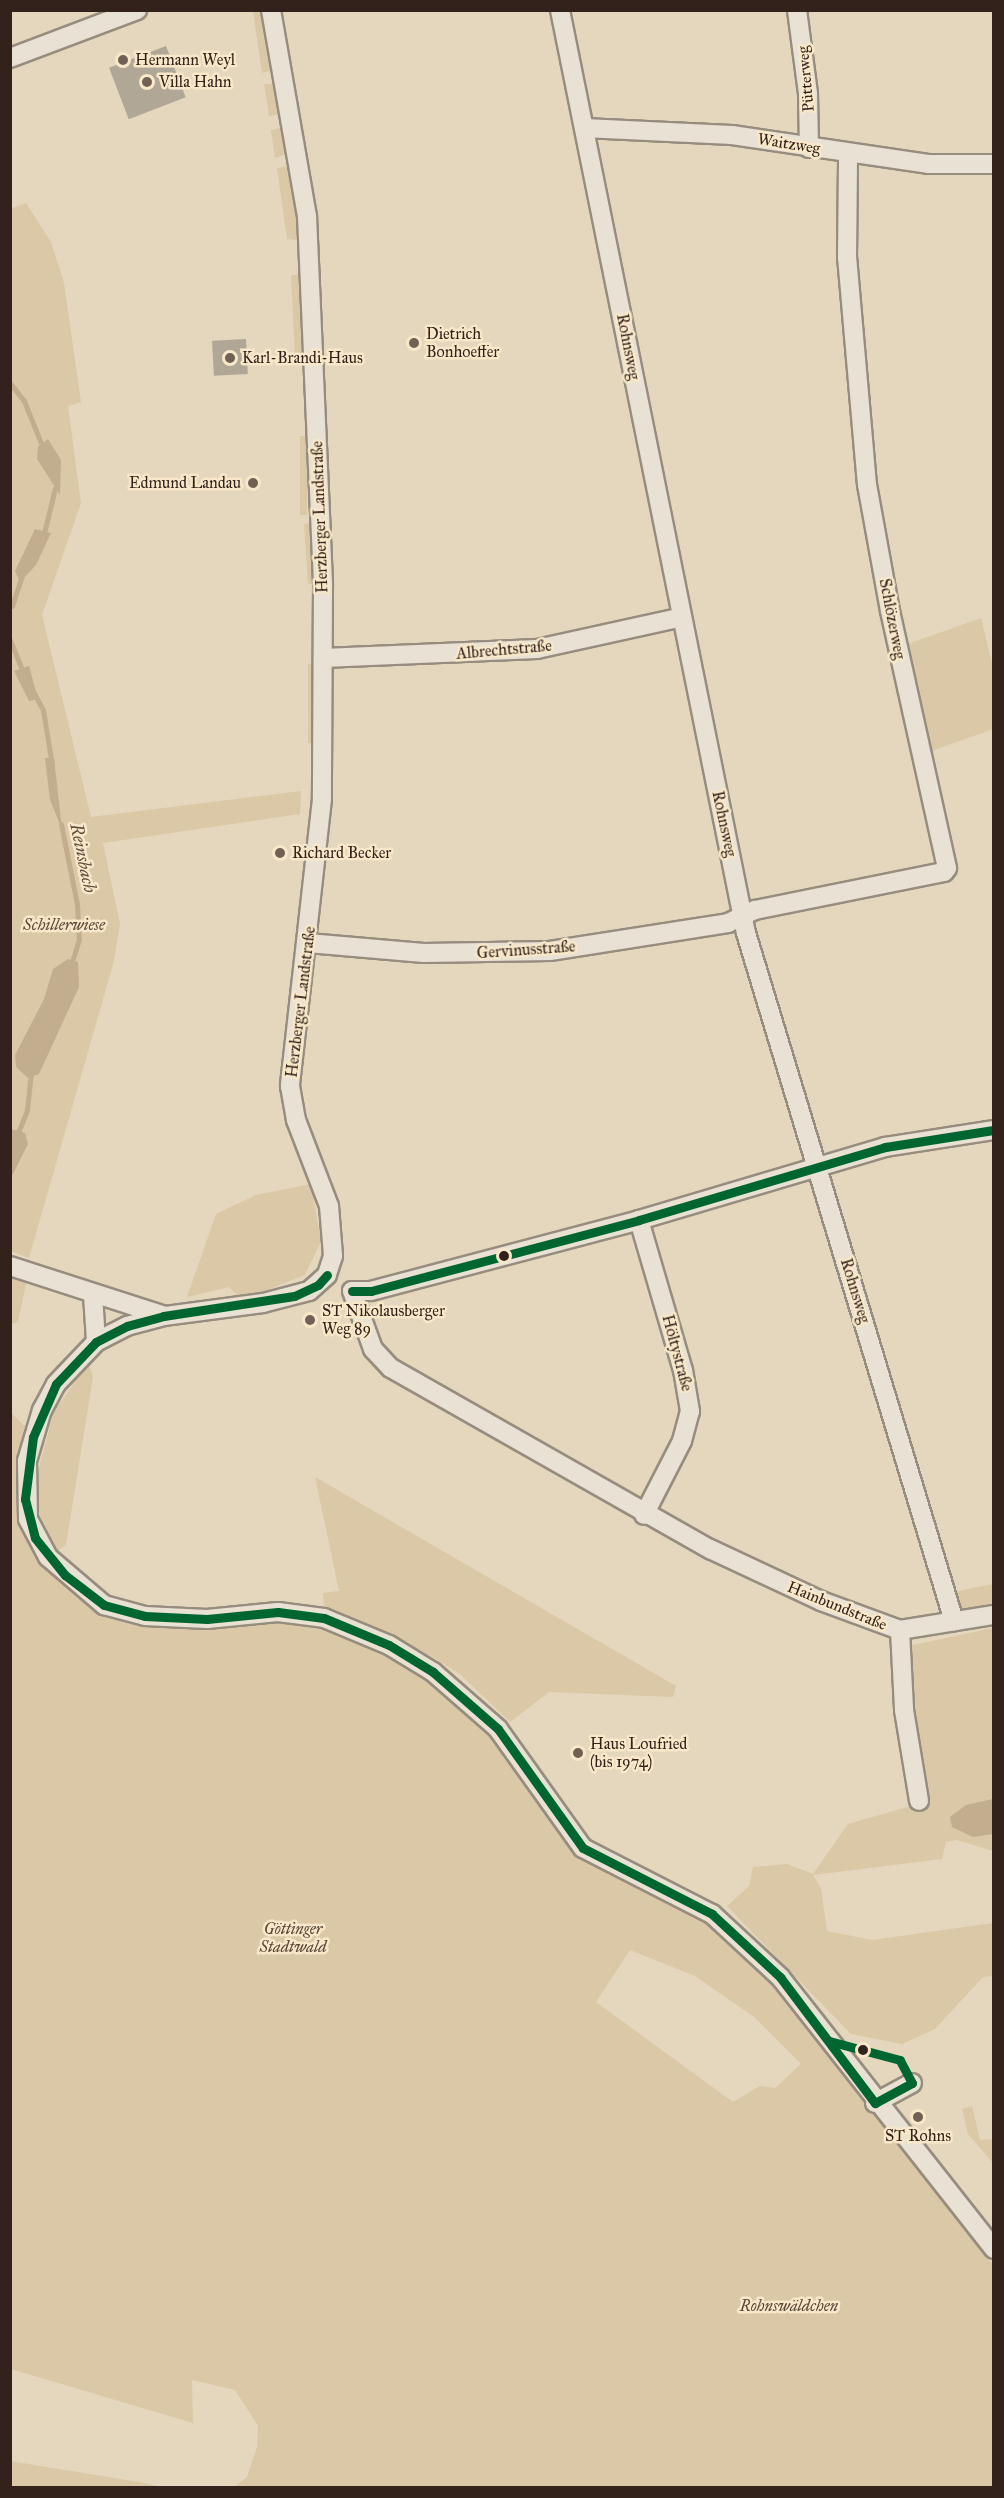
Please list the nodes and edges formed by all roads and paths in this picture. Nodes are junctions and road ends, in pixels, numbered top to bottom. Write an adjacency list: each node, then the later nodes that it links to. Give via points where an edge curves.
1 (136, 10): 5 (street)
2 (271, 10): 11 (street, Herzberger Landstraße, via 307,216)
3 (560, 10): 6 (street, Rohnsweg)
4 (797, 10): 7 (street, Pütterweg, via 808,93)
5 (10, 58)
6 (584, 128): 7 (street, Waitzweg, via 732,135); 10 (street, Rohnsweg)
7 (809, 148): 8 (street, Waitzweg)
8 (848, 154): 9 (street, Waitzweg, via 928,164); 12 (street, Schlözerweg, via 847,258 867,485 892,620 947,868 944,872)
9 (993, 164)
10 (682, 617): 11 (street, Albrechtstraße, via 537,649); 12 (street, Rohnsweg)
11 (323, 658): 13 (street, Herzberger Landstraße, via 322,799)
12 (742, 916): 13 (street, Gervinusstraße, via 634,940 550,951 424,953); 15 (street, Rohnsweg)
13 (308, 943): 18 (street, Herzberger Landstraße, via 290,1086 296,1119 323,1186 332,1225 333,1256)
14 (993, 1130): 15 (street, via 885,1147)
15 (817, 1166): 16 (street); 25 (street, Rohnsweg)
16 (639, 1220): 19 (street, via 371,1291); 23 (street, Höltystraße, via 683,1370 690,1411 682,1441)
17 (10, 1266): 20 (street)
18 (327, 1275): 19 (street); 21 (street, via 318,1285 294,1296)
19 (352, 1291): 23 (street, Hainbundstraße, via 373,1349 391,1368)
20 (93, 1295): 21 (street); 22 (street)
21 (164, 1316): 22 (street, via 127,1326)
22 (96, 1342): 29 (street, via 56,1384 42,1410 27,1461 28,1519 35,1538 65,1575 104,1605 145,1616 207,1619 278,1612 324,1618 388,1645 433,1672 498,1729 583,1848 712,1914 780,1977)
23 (644, 1515): 26 (street, Hainbundstraße, via 771,1579)
24 (993, 1615): 25 (street, Hainbundstraße)
25 (954, 1621): 26 (street, Hainbundstraße)
26 (900, 1630): 27 (street, via 904,1710)
27 (920, 1801)
28 (912, 2083): 29 (street)
29 (875, 2103): 30 (street)
30 (993, 2249)

